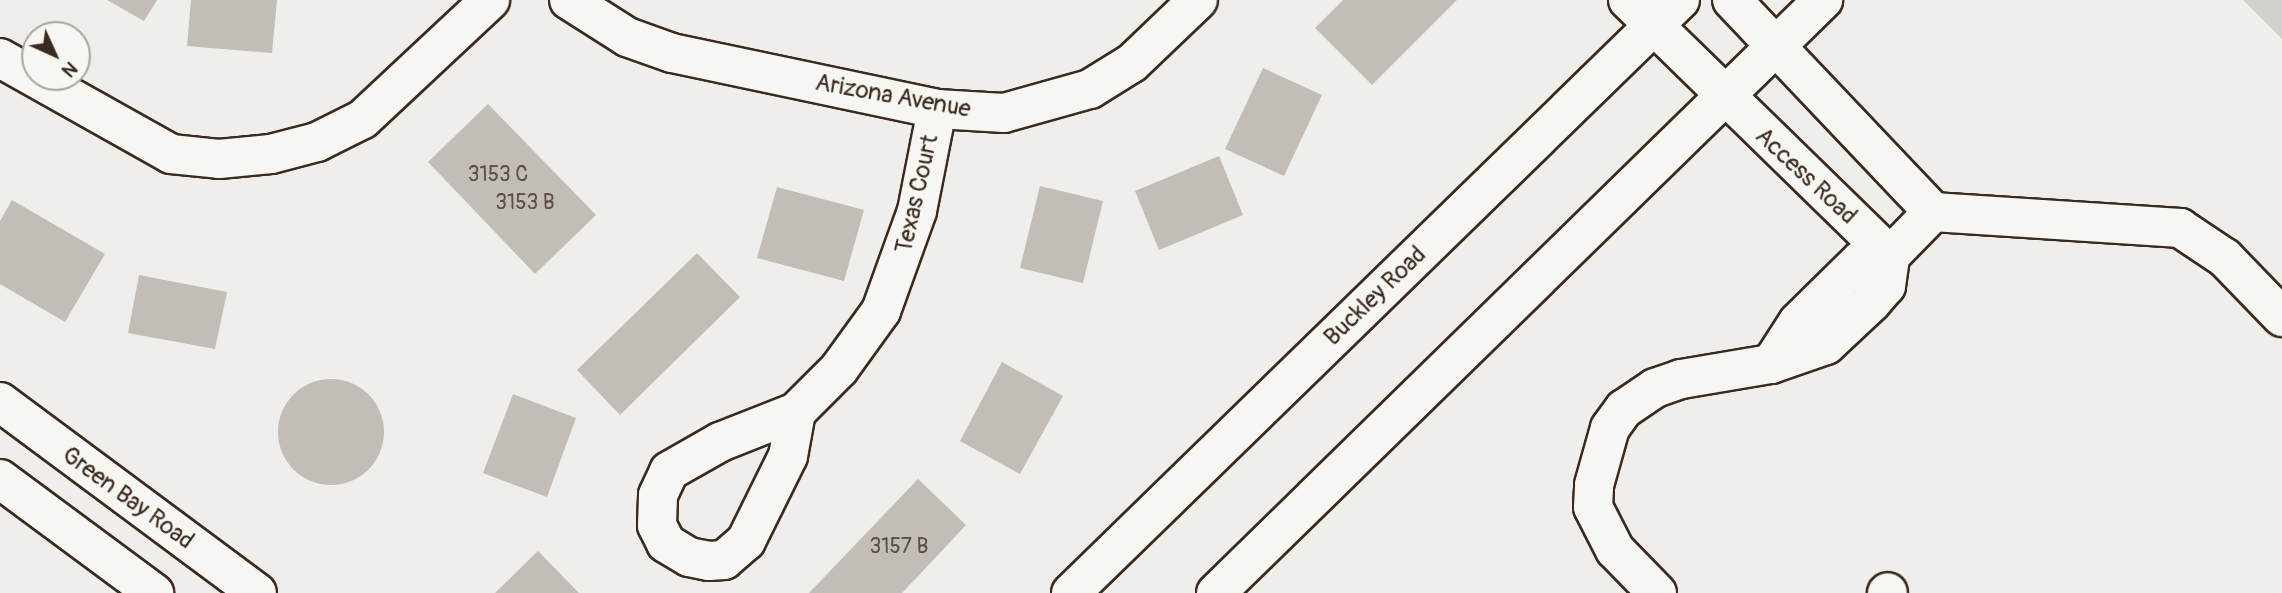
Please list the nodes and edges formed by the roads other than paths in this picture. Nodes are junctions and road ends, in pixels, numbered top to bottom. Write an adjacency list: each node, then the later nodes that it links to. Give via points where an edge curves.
1 (490, 0): 8 (main road, via 363,119 317,142 271,154 219,159 171,154)
2 (569, 0): 10 (main road, Arizona Avenue, via 627,37 672,53)
3 (1198, 0): 10 (main road, Arizona Avenue, via 1132,62 1090,89 1004,113)
4 (1732, 0): 7 (main road)
5 (1823, 0): 7 (main road)
6 (1654, 8): 9 (main road, Access Road); 19 (main road, Buckley Road)
7 (1776, 46): 9 (main road); 11 (main road)
8 (0, 58)
9 (1723, 95): 12 (main road, Access Road); 20 (main road)
10 (937, 109): 15 (main road, Texas Court, via 917,211 881,311 839,369)
11 (1933, 212): 12 (main road); 13 (main road, via 2180,228 2225,258)
12 (1890, 256): 21 (main road, via 1861,260 1798,322 1771,364 1681,379 1637,397 1624,409 1611,428 1594,485 1594,507 1602,531)
13 (2282, 317)
14 (0, 402): 18 (main road, Green Bay Road)
15 (796, 412)
16 (0, 479): 17 (main road)
17 (154, 593)
18 (257, 593)
19 (1070, 593)
20 (1216, 593)
21 (1657, 593)

